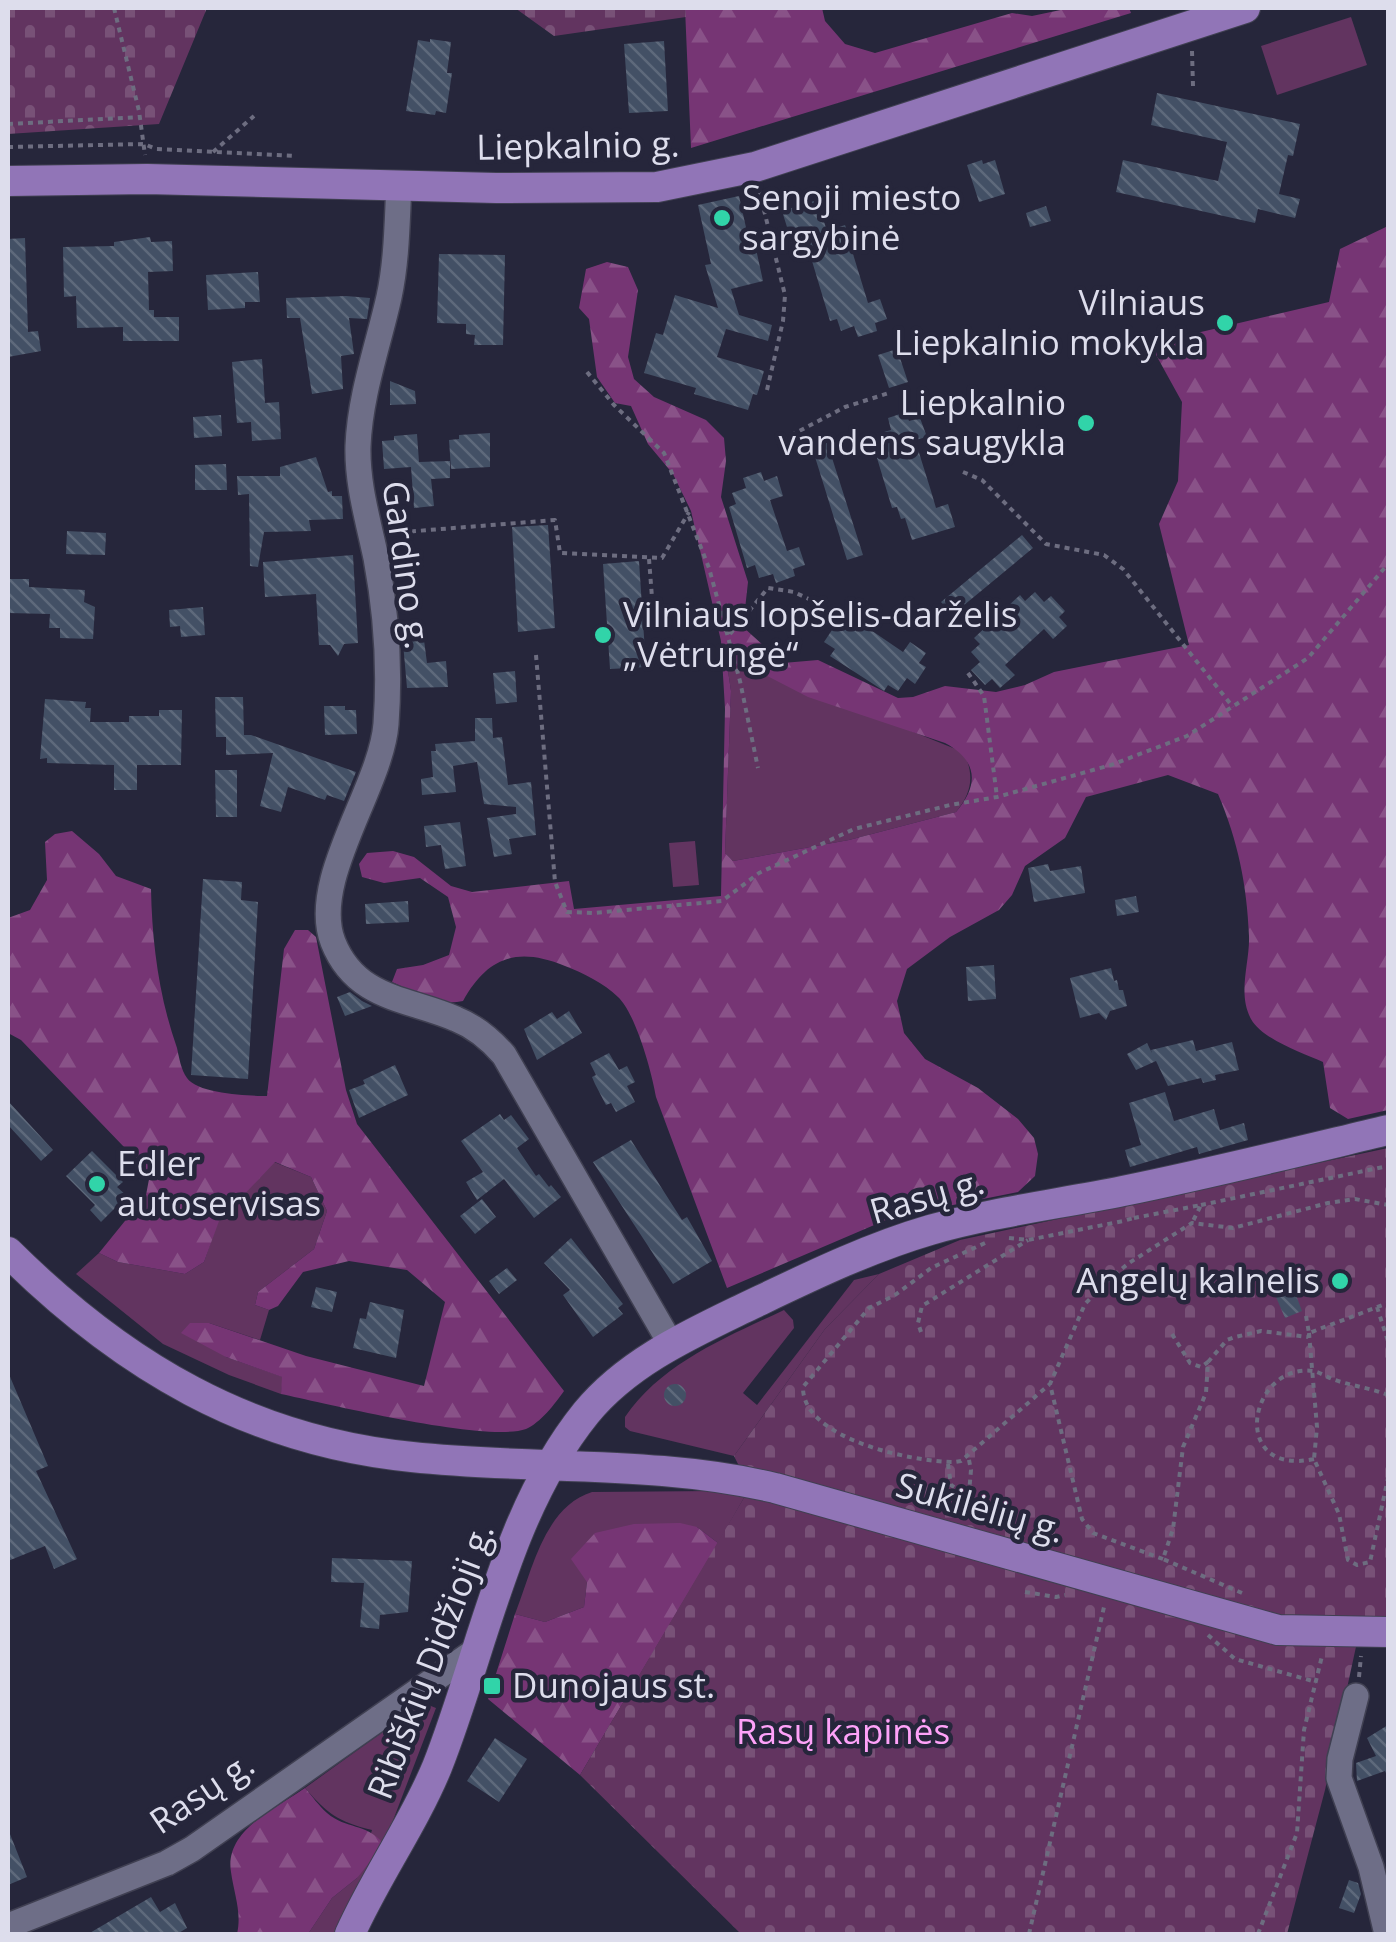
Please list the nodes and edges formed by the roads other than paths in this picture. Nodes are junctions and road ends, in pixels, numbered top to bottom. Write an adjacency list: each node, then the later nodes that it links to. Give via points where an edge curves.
1 (1244, 8): 3 (main road, Liepkalnio g., via 755,167 657,187)
2 (8, 181): 3 (main road, Liepkalnio g.)
3 (399, 184): 6 (street, Gardino g., via 390,292 359,430 358,476 384,608 386,725 335,874 328,908 332,939 366,986 455,1018 504,1054)
4 (1388, 1130): 6 (main road, Rasų g., via 1129,1204 964,1222 888,1244)
5 (8, 1252): 7 (main road, Sukilėlių g., via 144,1366 234,1412 410,1457)
6 (672, 1346): 7 (main road, Rasų g., via 638,1365 600,1400)
7 (549, 1466): 8 (main road, Sukilėlių g., via 742,1480 1278,1630); 9 (main road, Ribiškių Didžioji g.)
8 (1376, 1638)
9 (475, 1651): 10 (street, Rasų g.); 12 (main road, Ribiškių Didžioji g.)
10 (420, 1688): 12 (street); 13 (street, Rasų g., via 167,1864)
11 (1356, 1696): 15 (street, via 1338,1778 1372,1867)
12 (458, 1705): 14 (main road, Ribiškių Didžioji g., via 420,1805)
13 (8, 1926)
14 (350, 1934)
15 (1386, 1934)

